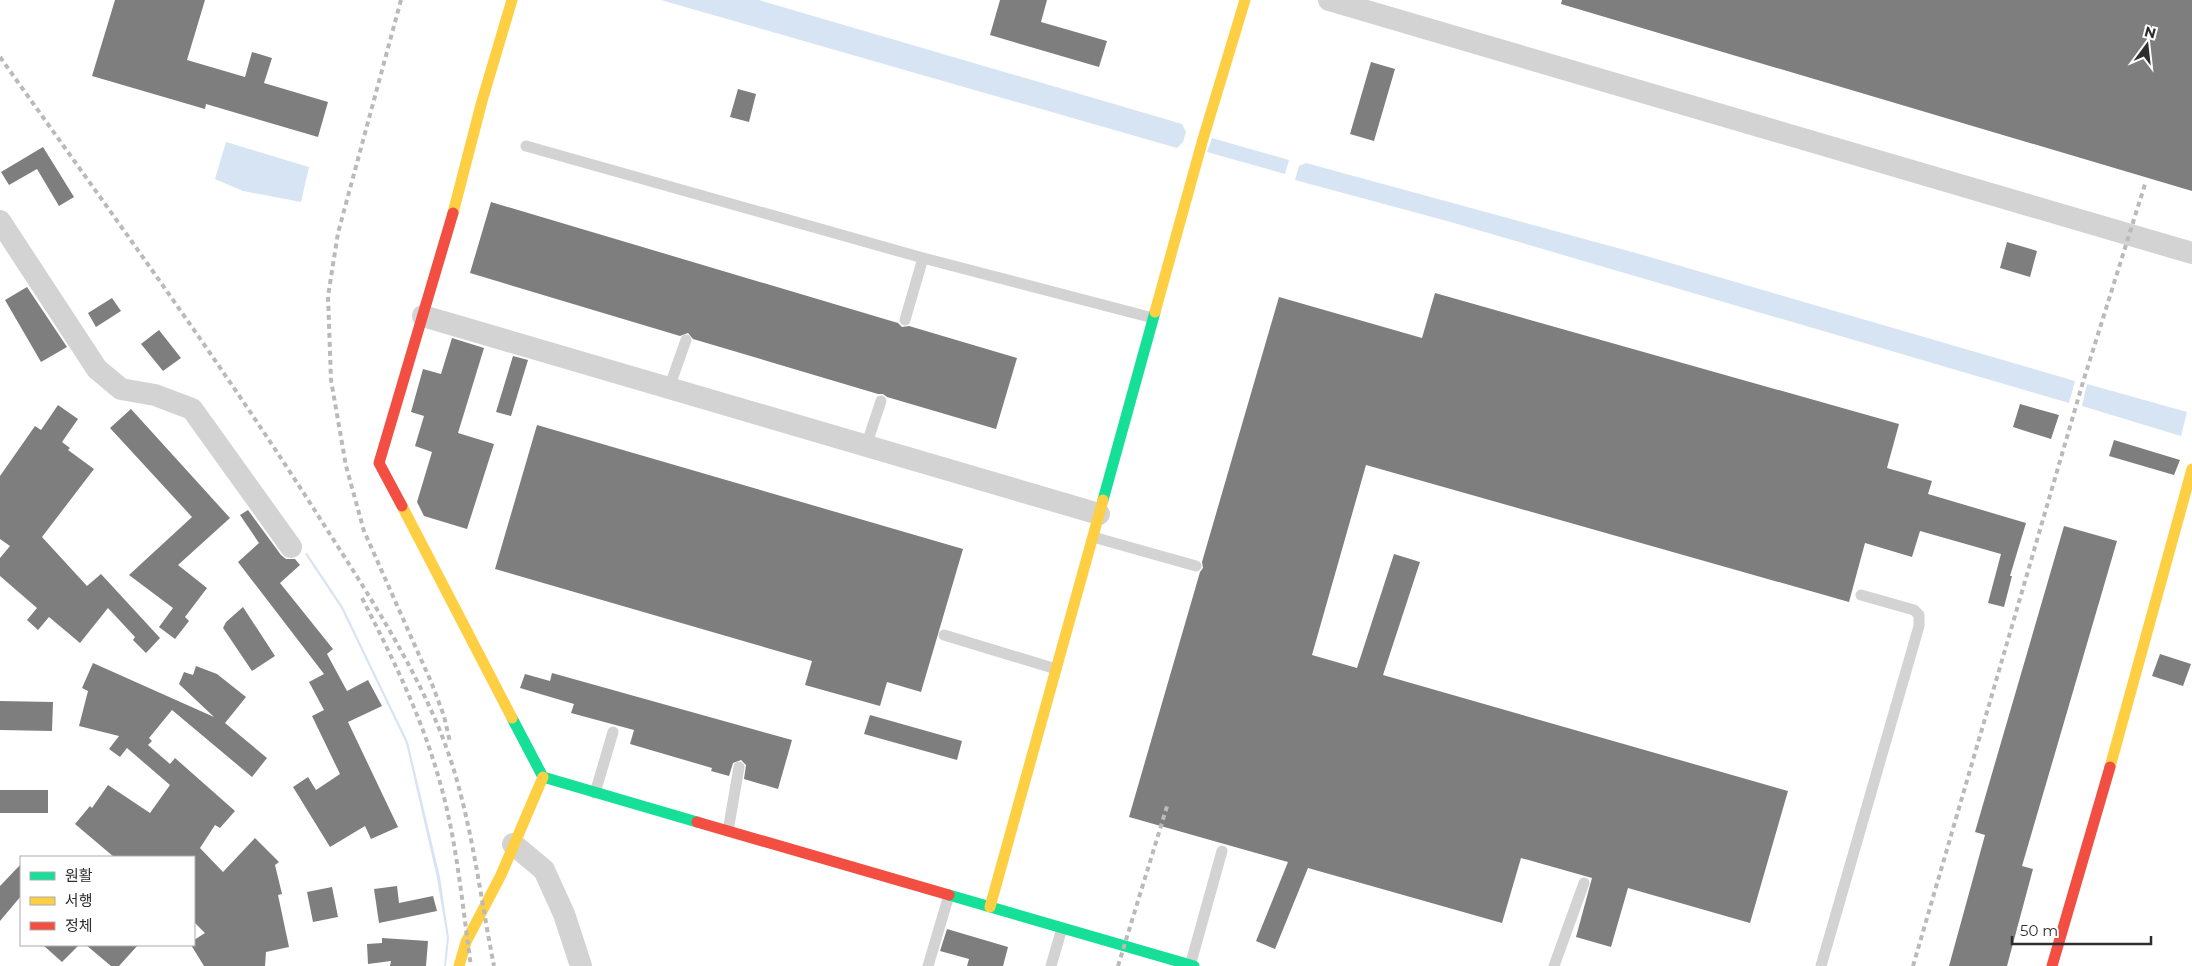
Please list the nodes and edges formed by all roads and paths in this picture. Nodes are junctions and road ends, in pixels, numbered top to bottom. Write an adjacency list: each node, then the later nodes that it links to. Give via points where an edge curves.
1 (512, 0): 8 (street)
2 (1245, 0): 9 (street)
3 (1329, 0): 6 (street)
4 (526, 146): 7 (lane)
5 (0, 221): 18 (street, via 97,369 120,389 155,395 192,409)
6 (2192, 253)
7 (923, 258): 9 (lane); 10 (lane)
8 (423, 316): 12 (street); 25 (street, via 379,463)
9 (1153, 318): 16 (street)
10 (905, 320)
11 (686, 340): 12 (lane)
12 (668, 388): 14 (street)
13 (881, 401): 14 (lane)
14 (866, 446): 16 (street)
15 (2192, 469): 41 (street, via 2150,628)
16 (1099, 514): 17 (street)
17 (1093, 537): 19 (lane); 22 (street)
18 (291, 547)
19 (1196, 566)
20 (1861, 595): 40 (lane, via 1914,610 1919,615 1919,626)
21 (944, 635): 22 (lane)
22 (1056, 670): 32 (street)
23 (613, 732): 26 (lane)
24 (739, 767): 27 (lane)
25 (543, 777): 26 (street); 28 (street)
26 (595, 793): 27 (street)
27 (728, 832): 31 (street)
28 (513, 844): 34 (street, via 485,907 467,936); 35 (street, via 544,870 564,914)
29 (1222, 851): 38 (lane)
30 (1584, 883): 39 (lane)
31 (949, 895): 32 (street); 36 (lane)
32 (990, 907): 33 (street)
33 (1062, 928): 37 (lane); 38 (street)
34 (459, 966)
35 (581, 966)
36 (928, 966)
37 (1051, 966)
38 (1192, 966)
39 (1554, 966)
40 (1821, 966)
41 (2052, 966)

